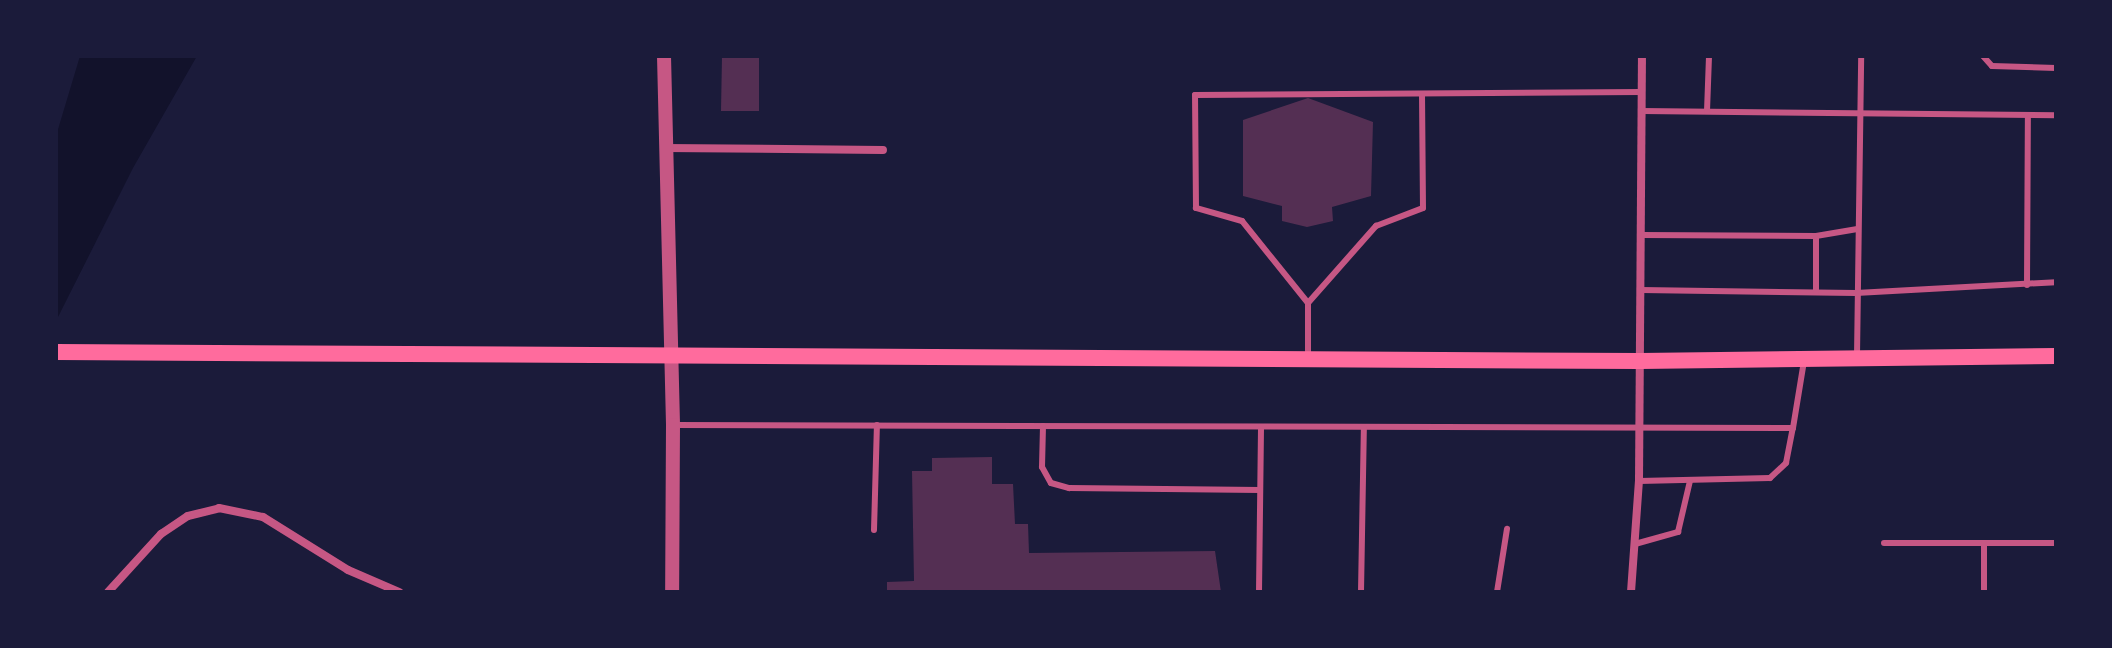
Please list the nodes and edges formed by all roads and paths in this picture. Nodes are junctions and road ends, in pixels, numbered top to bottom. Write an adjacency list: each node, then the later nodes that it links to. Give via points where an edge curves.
1 (664, 56): 14 (street)
2 (1642, 56): 7 (street)
3 (1709, 56): 10 (lane)
4 (1861, 56): 11 (lane)
5 (1983, 56): 6 (lane, via 1992,66)
6 (2056, 68)
7 (1642, 92): 8 (lane); 9 (street)
8 (1422, 94): 24 (lane, via 1423,208 1376,226); 24 (lane, via 1195,95 1196,208 1242,221)
9 (1642, 111): 10 (lane); 17 (street)
10 (1707, 111): 11 (lane)
11 (1860, 112): 12 (lane); 16 (lane)
12 (2028, 115): 13 (lane); 20 (lane)
13 (2056, 115)
14 (664, 148): 15 (street); 26 (street)
15 (883, 150)
16 (1857, 229): 18 (lane); 23 (lane)
17 (1641, 235): 18 (lane); 21 (street)
18 (1816, 236): 22 (lane)
19 (2056, 282): 20 (lane)
20 (2027, 285): 23 (lane)
21 (1641, 290): 22 (lane); 29 (street)
22 (1816, 291): 23 (lane)
23 (1856, 293): 31 (lane)
24 (1308, 303): 28 (lane)
25 (56, 352): 26 (main road)
26 (671, 354): 28 (main road); 32 (street)
27 (2056, 356): 31 (main road)
28 (1308, 359): 29 (main road)
29 (1640, 361): 30 (main road); 37 (street)
30 (1804, 361): 31 (main road); 38 (lane)
31 (1857, 361)
32 (673, 425): 33 (lane); 51 (street)
33 (877, 425): 34 (lane); 43 (lane)
34 (1043, 426): 35 (lane); 41 (lane, via 1042,467 1051,483 1069,488)
35 (1261, 427): 36 (lane); 41 (lane)
36 (1364, 428): 37 (lane); 53 (lane)
37 (1639, 428): 38 (lane); 39 (street)
38 (1793, 428): 40 (lane, via 1786,463 1770,478)
39 (1639, 481): 40 (lane); 46 (street)
40 (1690, 481): 46 (lane, via 1678,532)
41 (1260, 490): 52 (lane)
42 (1507, 529): 48 (lane)
43 (874, 530)
44 (1884, 543): 47 (lane)
45 (2056, 543): 47 (lane)
46 (1635, 544): 55 (street)
47 (1984, 544): 56 (lane)
48 (1498, 591): 54 (lane)
49 (108, 592): 50 (street, via 161,534 188,516 219,508 263,517 348,570)
50 (399, 592)
51 (672, 592)
52 (1259, 592)
53 (1361, 592)
54 (1506, 592)
55 (1631, 592)
56 (1984, 592)

